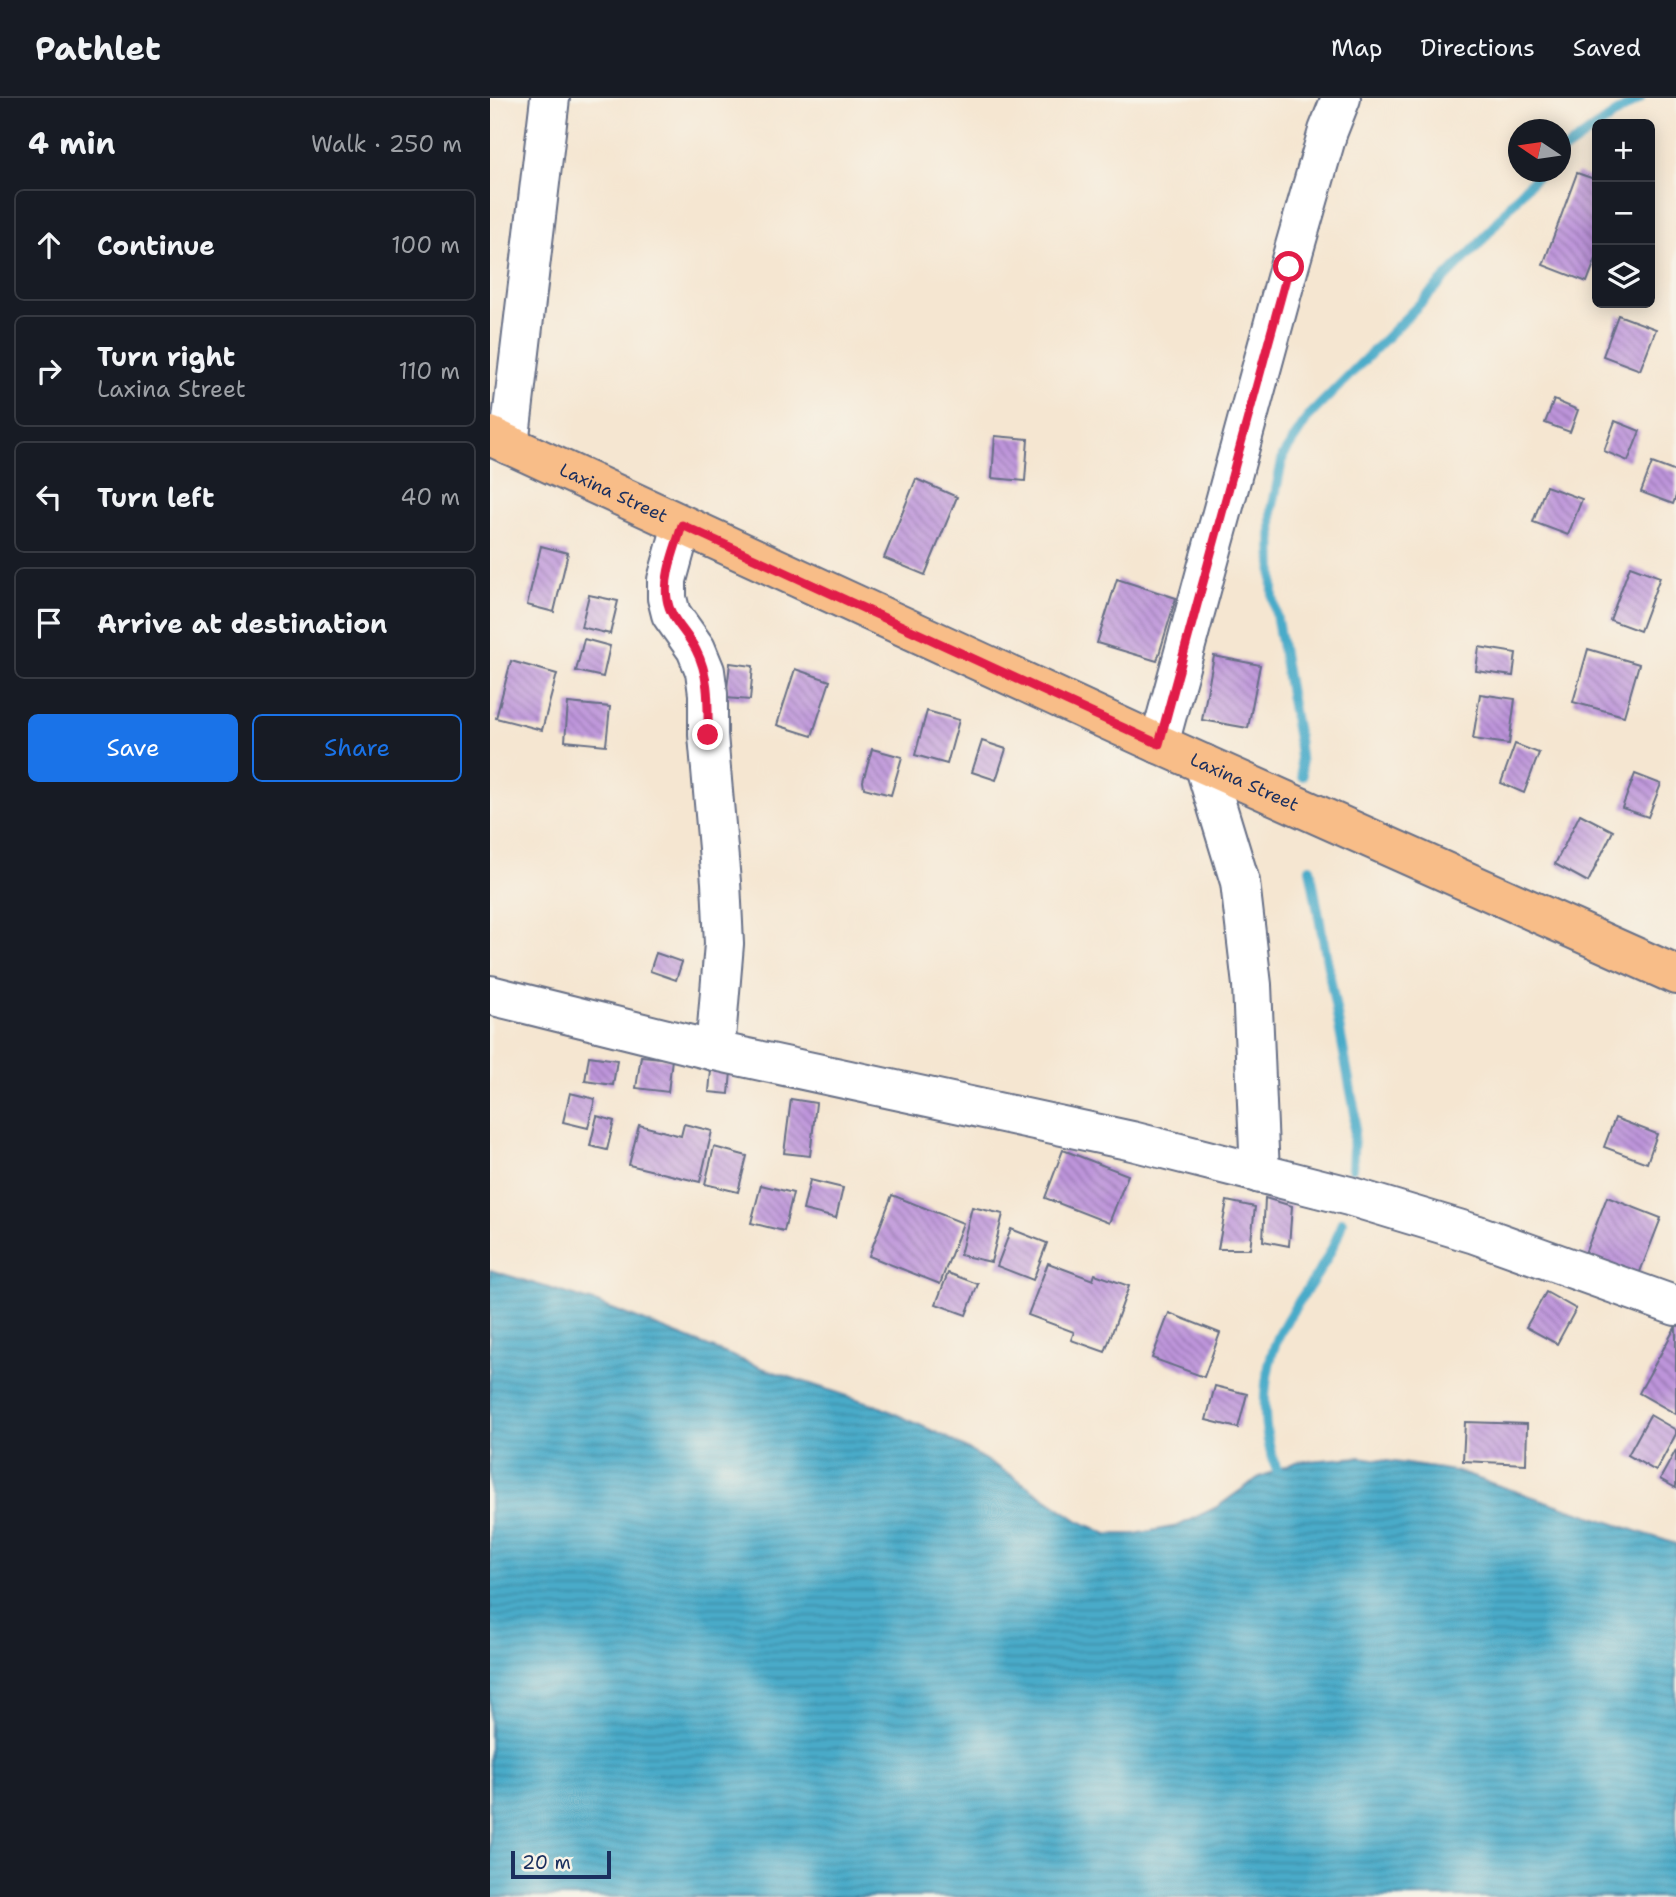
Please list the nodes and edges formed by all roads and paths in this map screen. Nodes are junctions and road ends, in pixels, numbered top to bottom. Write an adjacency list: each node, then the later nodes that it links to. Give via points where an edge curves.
1 (550, 98): 3 (street)
2 (1340, 98): 5 (street, via 1289,267)
3 (500, 441): 4 (main road, Laxina Street)
4 (682, 525): 5 (main road, Laxina Street); 9 (street, via 667,580 667,598 671,614 705,671 708,694 724,944)
5 (1159, 744): 6 (main road, Laxina Street)
6 (1204, 764): 7 (main road, Laxina Street); 10 (street, via 1240,882 1252,985)
7 (1676, 975)
8 (490, 995): 9 (street)
9 (715, 1051): 10 (street, via 1132,1141)
10 (1259, 1174): 11 (street, via 1421,1216)
11 (1676, 1306)

